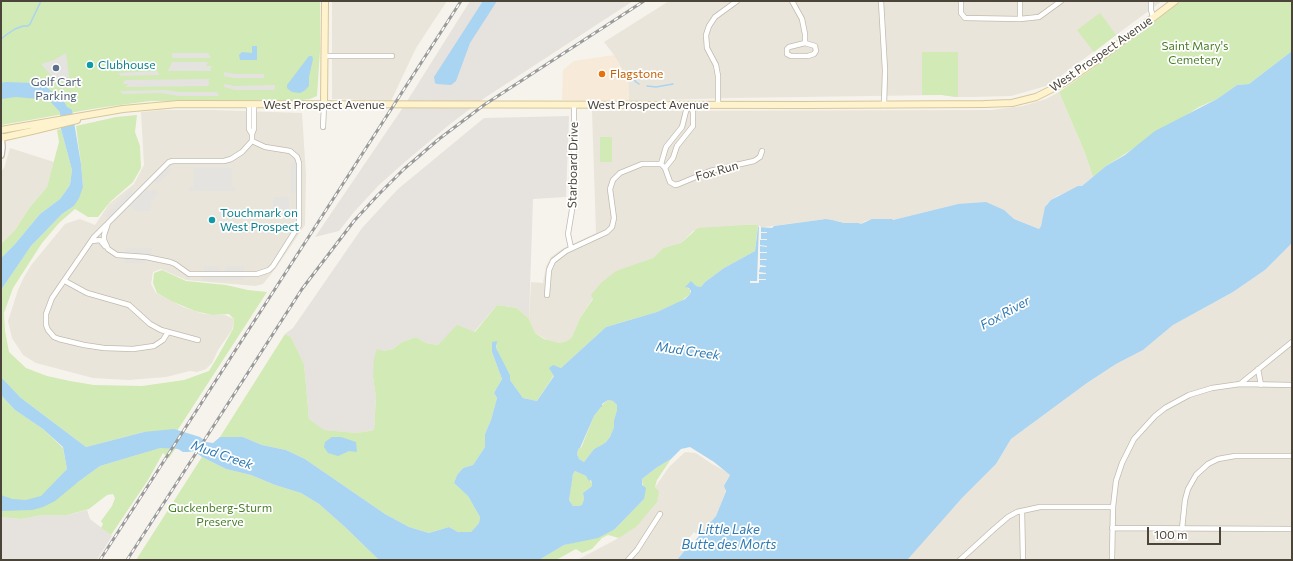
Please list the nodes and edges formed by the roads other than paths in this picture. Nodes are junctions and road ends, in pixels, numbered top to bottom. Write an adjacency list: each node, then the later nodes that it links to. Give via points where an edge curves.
1 (325, 1): 13 (main road)
2 (737, 1): 19 (street, via 715,17 706,35 707,48 716,65 718,76)
3 (792, 1): 12 (street, via 802,19)
4 (881, 1): 20 (street, via 885,70)
5 (960, 1): 11 (street, via 962,16 966,18)
6 (1020, 1): 11 (street)
7 (1061, 1): 11 (street, via 1038,17)
8 (1151, 1): 10 (street)
9 (1175, 1): 10 (main road, West Prospect Avenue)
10 (1153, 17): 20 (main road, West Prospect Avenue, via 1064,83 1036,97 1005,104)
11 (1020, 18)
12 (805, 44): 12 (street, via 789,47 787,54 814,54 815,46)
13 (324, 56): 14 (street); 16 (main road)
14 (392, 56)
15 (252, 105): 16 (main road, West Prospect Avenue); 21 (main road, West Prospect Avenue, via 158,105); 25 (street)
16 (324, 105): 17 (main road, West Prospect Avenue); 22 (street)
17 (574, 105): 18 (main road, West Prospect Avenue); 32 (street, Starboard Drive, via 574,198 568,234)
18 (690, 105): 19 (main road, West Prospect Avenue); 28 (street, via 682,127 666,147); 29 (street, via 693,126 677,146 673,158)
19 (718, 105): 20 (main road, West Prospect Avenue)
20 (884, 105)
21 (59, 122): 23 (main road, West Prospect Avenue); 24 (main road, West Prospect Avenue, via 32,132)
22 (323, 127)
23 (1, 130)
24 (1, 137): 27 (street)
25 (252, 141): 30 (street, via 231,160 169,162); 33 (street, via 265,148 290,151 297,156 299,163 299,225 269,270 258,274 189,274 170,262 146,257 117,256)
26 (762, 151): 29 (street, Fox Run, via 760,157 754,161 710,171 675,185 670,182)
27 (1, 155)
28 (661, 164): 29 (street, Fox Run); 32 (street, via 642,164 616,176 610,189 614,218 612,227 607,232)
29 (665, 168)
30 (108, 223): 31 (street); 33 (street, via 104,240)
31 (92, 240): 33 (street, via 100,240); 34 (street)
32 (571, 248): 35 (street, via 553,261 549,270)
33 (108, 249)
34 (65, 281): 36 (street, via 87,293 129,305 150,324); 36 (street, via 52,298 46,314 46,325 54,337 84,345 133,349 154,346 163,340)
35 (547, 295)
36 (168, 332): 37 (street)
37 (198, 340)
38 (1292, 342): 39 (street)
39 (1258, 369): 40 (street); 41 (street)
40 (1240, 384): 41 (street); 44 (street, via 1189,395 1155,416 1139,433 1124,458 1116,481)
41 (1261, 385): 42 (street)
42 (1292, 385)
43 (1292, 456): 48 (street, via 1235,456 1208,464 1196,475 1188,490)
44 (1113, 507): 45 (street, via 1040,507); 47 (street)
45 (1022, 511): 51 (street, via 1008,517); 52 (street)
46 (660, 514): 50 (street)
47 (1112, 528): 48 (street); 53 (street)
48 (1182, 528): 49 (street)
49 (1292, 529)
50 (628, 560)
51 (960, 560)
52 (1023, 560)
53 (1112, 560)

